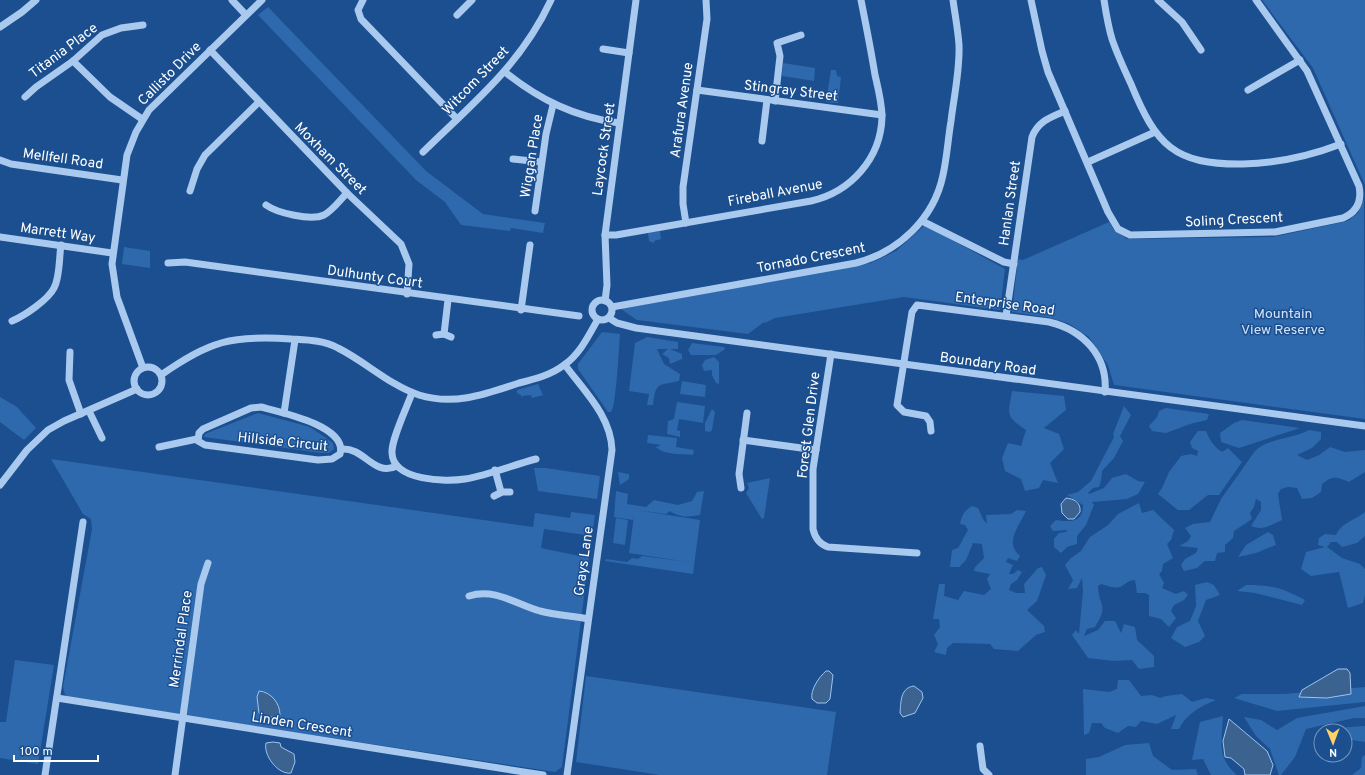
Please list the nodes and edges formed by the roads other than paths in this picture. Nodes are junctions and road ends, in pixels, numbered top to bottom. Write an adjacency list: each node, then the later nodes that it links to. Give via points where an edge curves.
1 (36, 0): 18 (street)
2 (232, 0): 15 (street)
3 (262, 0): 15 (street, Callisto Drive)
4 (363, 0): 36 (street, via 358,10 361,19)
5 (472, 0): 16 (street)
6 (551, 0): 26 (street, Witcom Street, via 530,38)
7 (636, 0): 23 (street, Laycock Street)
8 (706, 0): 27 (street, Arafura Avenue, via 707,19)
9 (861, 0): 34 (street, Fireball Avenue)
10 (952, 0): 51 (street, Tornado Crescent, via 958,29 959,64 943,176 936,197)
11 (1031, 0): 33 (street, Soling Crescent, via 1045,62)
12 (1104, 0): 38 (street, via 1116,49 1143,114)
13 (1158, 0): 22 (street, via 1182,22)
14 (1256, 0): 24 (street, Soling Crescent)
15 (246, 15): 20 (street, Callisto Drive)
16 (457, 16)
17 (142, 25): 25 (street, Titania Place, via 106,32)
18 (0, 27)
19 (800, 35): 30 (street, via 777,43 780,61)
20 (210, 50): 31 (street, Moxham Street); 35 (street, Callisto Drive)
21 (603, 50): 23 (street)
22 (1201, 50)
23 (629, 53): 37 (street, Laycock Street)
24 (1300, 60): 28 (street); 40 (street, Soling Crescent, via 1324,104)
25 (73, 61): 29 (street, Titania Place); 35 (street, via 110,97)
26 (505, 72): 32 (street); 36 (street, Witcom Street)
27 (697, 90): 30 (street, Stingray Street); 52 (street, Arafura Avenue, via 683,187)
28 (1248, 90)
29 (25, 97)
30 (771, 101): 34 (street, Stingray Street); 39 (street)
31 (259, 102): 47 (street, via 205,155); 48 (street, Moxham Street)
32 (553, 105): 37 (street, via 587,117); 44 (street, Wiggan Place)
33 (1065, 111): 45 (street, Soling Crescent); 59 (street, Hanlan Street, via 1043,121 1032,137)
34 (882, 115): 52 (street, Fireball Avenue, via 879,136 871,156 858,175 838,191 811,201)
35 (142, 119): 46 (street, Callisto Drive, via 129,147)
36 (457, 119): 41 (street, Witcom Street)
37 (620, 123): 53 (street, Laycock Street)
38 (1155, 132): 40 (street, via 1184,155 1219,164 1271,162 1315,153); 45 (street)
39 (762, 141)
40 (1341, 144): 45 (street, Soling Crescent, via 1359,186 1360,196 1356,209 1343,218 1275,232 1130,235 1123,233 1114,224)
41 (423, 152)
42 (513, 159): 44 (street)
43 (0, 160): 46 (street, Mellfell Road, via 11,164)
44 (541, 162): 50 (street, Wiggan Place)
45 (1088, 162)
46 (122, 180): 57 (street, Callisto Drive)
47 (190, 191)
48 (347, 193): 49 (street, via 327,213 317,217 281,212); 60 (street, Moxham Street, via 404,248 410,267)
49 (266, 205)
50 (535, 211)
51 (922, 221): 59 (street, via 1004,262); 63 (street, Tornado Crescent, via 902,241 884,254 869,260)
52 (686, 223): 53 (street, Fireball Avenue)
53 (604, 235): 62 (street, Laycock Street, via 607,285)
54 (0, 237): 55 (street, Marrett Way)
55 (61, 245): 57 (street, Marrett Way); 69 (street, via 56,282 52,291 24,316)
56 (530, 245): 64 (street)
57 (112, 253): 76 (street, Callisto Drive, via 112,274 117,297)
58 (168, 263): 60 (street, Dulhunty Court, via 184,262)
59 (1014, 264): 66 (street, Hanlan Street)
60 (407, 294): 61 (street, Dulhunty Court)
61 (448, 300): 64 (street, Dulhunty Court); 70 (street, via 447,335)
62 (605, 301): 63 (street); 68 (street, via 596,303 593,308)
63 (612, 307): 67 (street)
64 (521, 310): 65 (street, Dulhunty Court)
65 (579, 316)
66 (1006, 316): 74 (street, Enterprise Road, via 917,304 912,312); 80 (street, Enterprise Road, via 1065,326 1078,334 1090,345 1101,362 1106,379)
67 (609, 318): 68 (street); 73 (street, Boundary Road, via 629,327)
68 (598, 319): 75 (street, via 579,350)
69 (12, 321)
70 (436, 335)
71 (295, 340): 77 (street, via 250,338 222,342 195,353); 79 (street, via 318,341 334,346); 82 (street, Hillside Circuit)
72 (70, 352): 84 (street, via 69,380)
73 (831, 354): 74 (street, Boundary Road); 92 (street, Forest Glen Drive)
74 (904, 364): 80 (street, Boundary Road); 86 (street, via 898,407 904,412 926,416)
75 (564, 365): 79 (street, via 542,376 467,398 437,399); 105 (street, Grays Lane, via 605,420 611,442 611,458)
76 (143, 368): 77 (street, via 151,368); 78 (street, via 136,375)
77 (160, 375): 78 (street, via 162,384 154,394 145,394)
78 (137, 389): 81 (street)
79 (412, 392): 94 (street, via 392,448)
80 (1105, 392): 85 (street, Boundary Road)
81 (90, 411): 84 (street); 87 (street)
82 (284, 413): 88 (street, Hillside Circuit, via 262,407 250,408 203,429); 91 (street, Hillside Circuit, via 318,425 339,441)
83 (747, 413): 89 (street)
84 (81, 414): 96 (street, via 53,426 35,440)
85 (1365, 426)
86 (931, 431)
87 (102, 438)
88 (197, 438): 90 (street, Hillside Circuit); 91 (street, Hillside Circuit, via 205,445 318,460 336,458)
89 (743, 440): 92 (street); 97 (street, via 738,474)
90 (159, 447)
91 (341, 449): 94 (street, via 354,450 382,470)
92 (816, 450): 102 (street, Forest Glen Drive, via 813,472 813,529 820,543 831,547)
93 (536, 459): 95 (street)
94 (397, 466): 95 (street, via 408,474 448,480 470,478)
95 (496, 470): 98 (street)
96 (0, 486)
97 (741, 488)
98 (501, 492): 99 (street); 100 (street)
99 (510, 492)
100 (494, 496)
101 (83, 522): 106 (street)
102 (917, 553)
103 (208, 563): 107 (street, Merrindal Place, via 201,584)
104 (469, 596): 105 (street, via 497,595 539,611)
105 (588, 619): 112 (street, Grays Lane)
106 (57, 698): 107 (street, Linden Crescent); 109 (street)
107 (184, 719): 110 (street, Merrindal Place); 111 (street, Linden Crescent)
108 (980, 746): 113 (street, via 983,769)
109 (45, 775)
110 (175, 775)
111 (543, 775)
112 (567, 775)
113 (989, 775)

